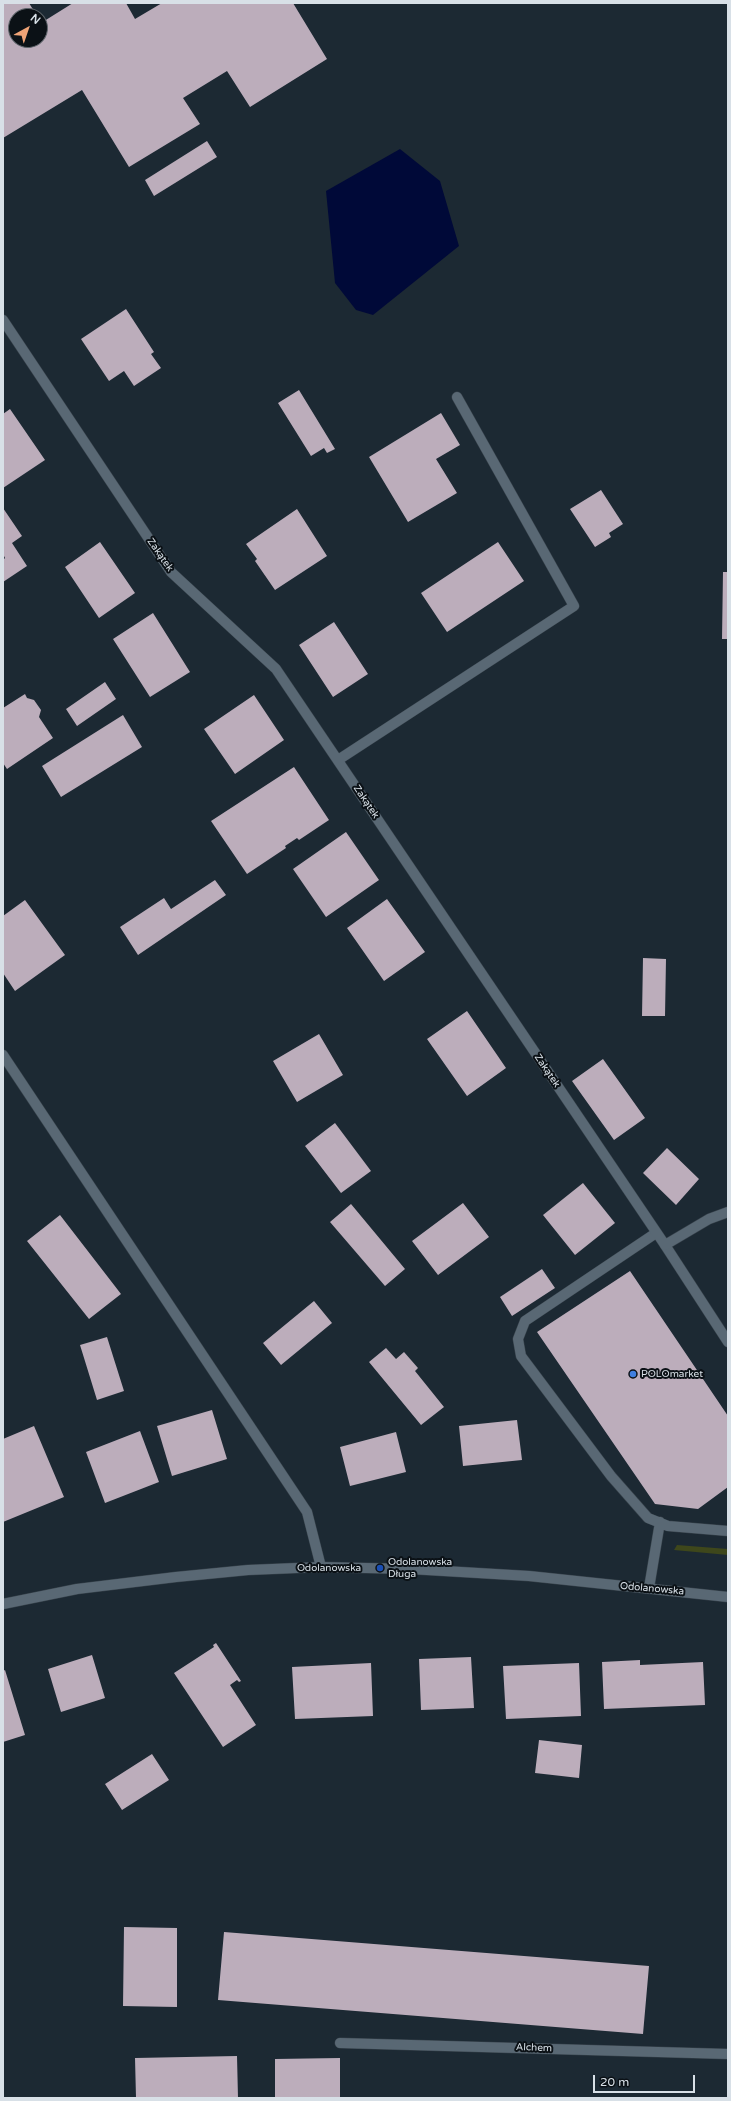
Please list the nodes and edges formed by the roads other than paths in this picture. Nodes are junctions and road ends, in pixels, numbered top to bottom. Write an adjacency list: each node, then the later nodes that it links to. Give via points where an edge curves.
1 (3, 320): 3 (street, Zakątek, via 171,572 276,669)
2 (457, 397): 3 (street, via 574,606)
3 (338, 760): 6 (street, Zakątek)
4 (3, 1055): 11 (street, via 307,1512)
5 (728, 1212): 7 (street, via 709,1219)
6 (656, 1233): 7 (street, Zakątek); 9 (street, via 525,1321 518,1339 521,1356 611,1476 648,1518)
7 (665, 1245): 8 (street, Zakątek)
8 (728, 1342)
9 (660, 1522): 10 (street, via 668,1526); 12 (street)
10 (728, 1530)
11 (321, 1567): 12 (street, Odolanowska, via 529,1576); 14 (street, Odolanowska, via 248,1570 176,1577 77,1589)
12 (649, 1588): 13 (street, Odolanowska)
13 (728, 1596)
14 (3, 1604)
15 (340, 2043): 16 (street, Alchem)
16 (728, 2054)

